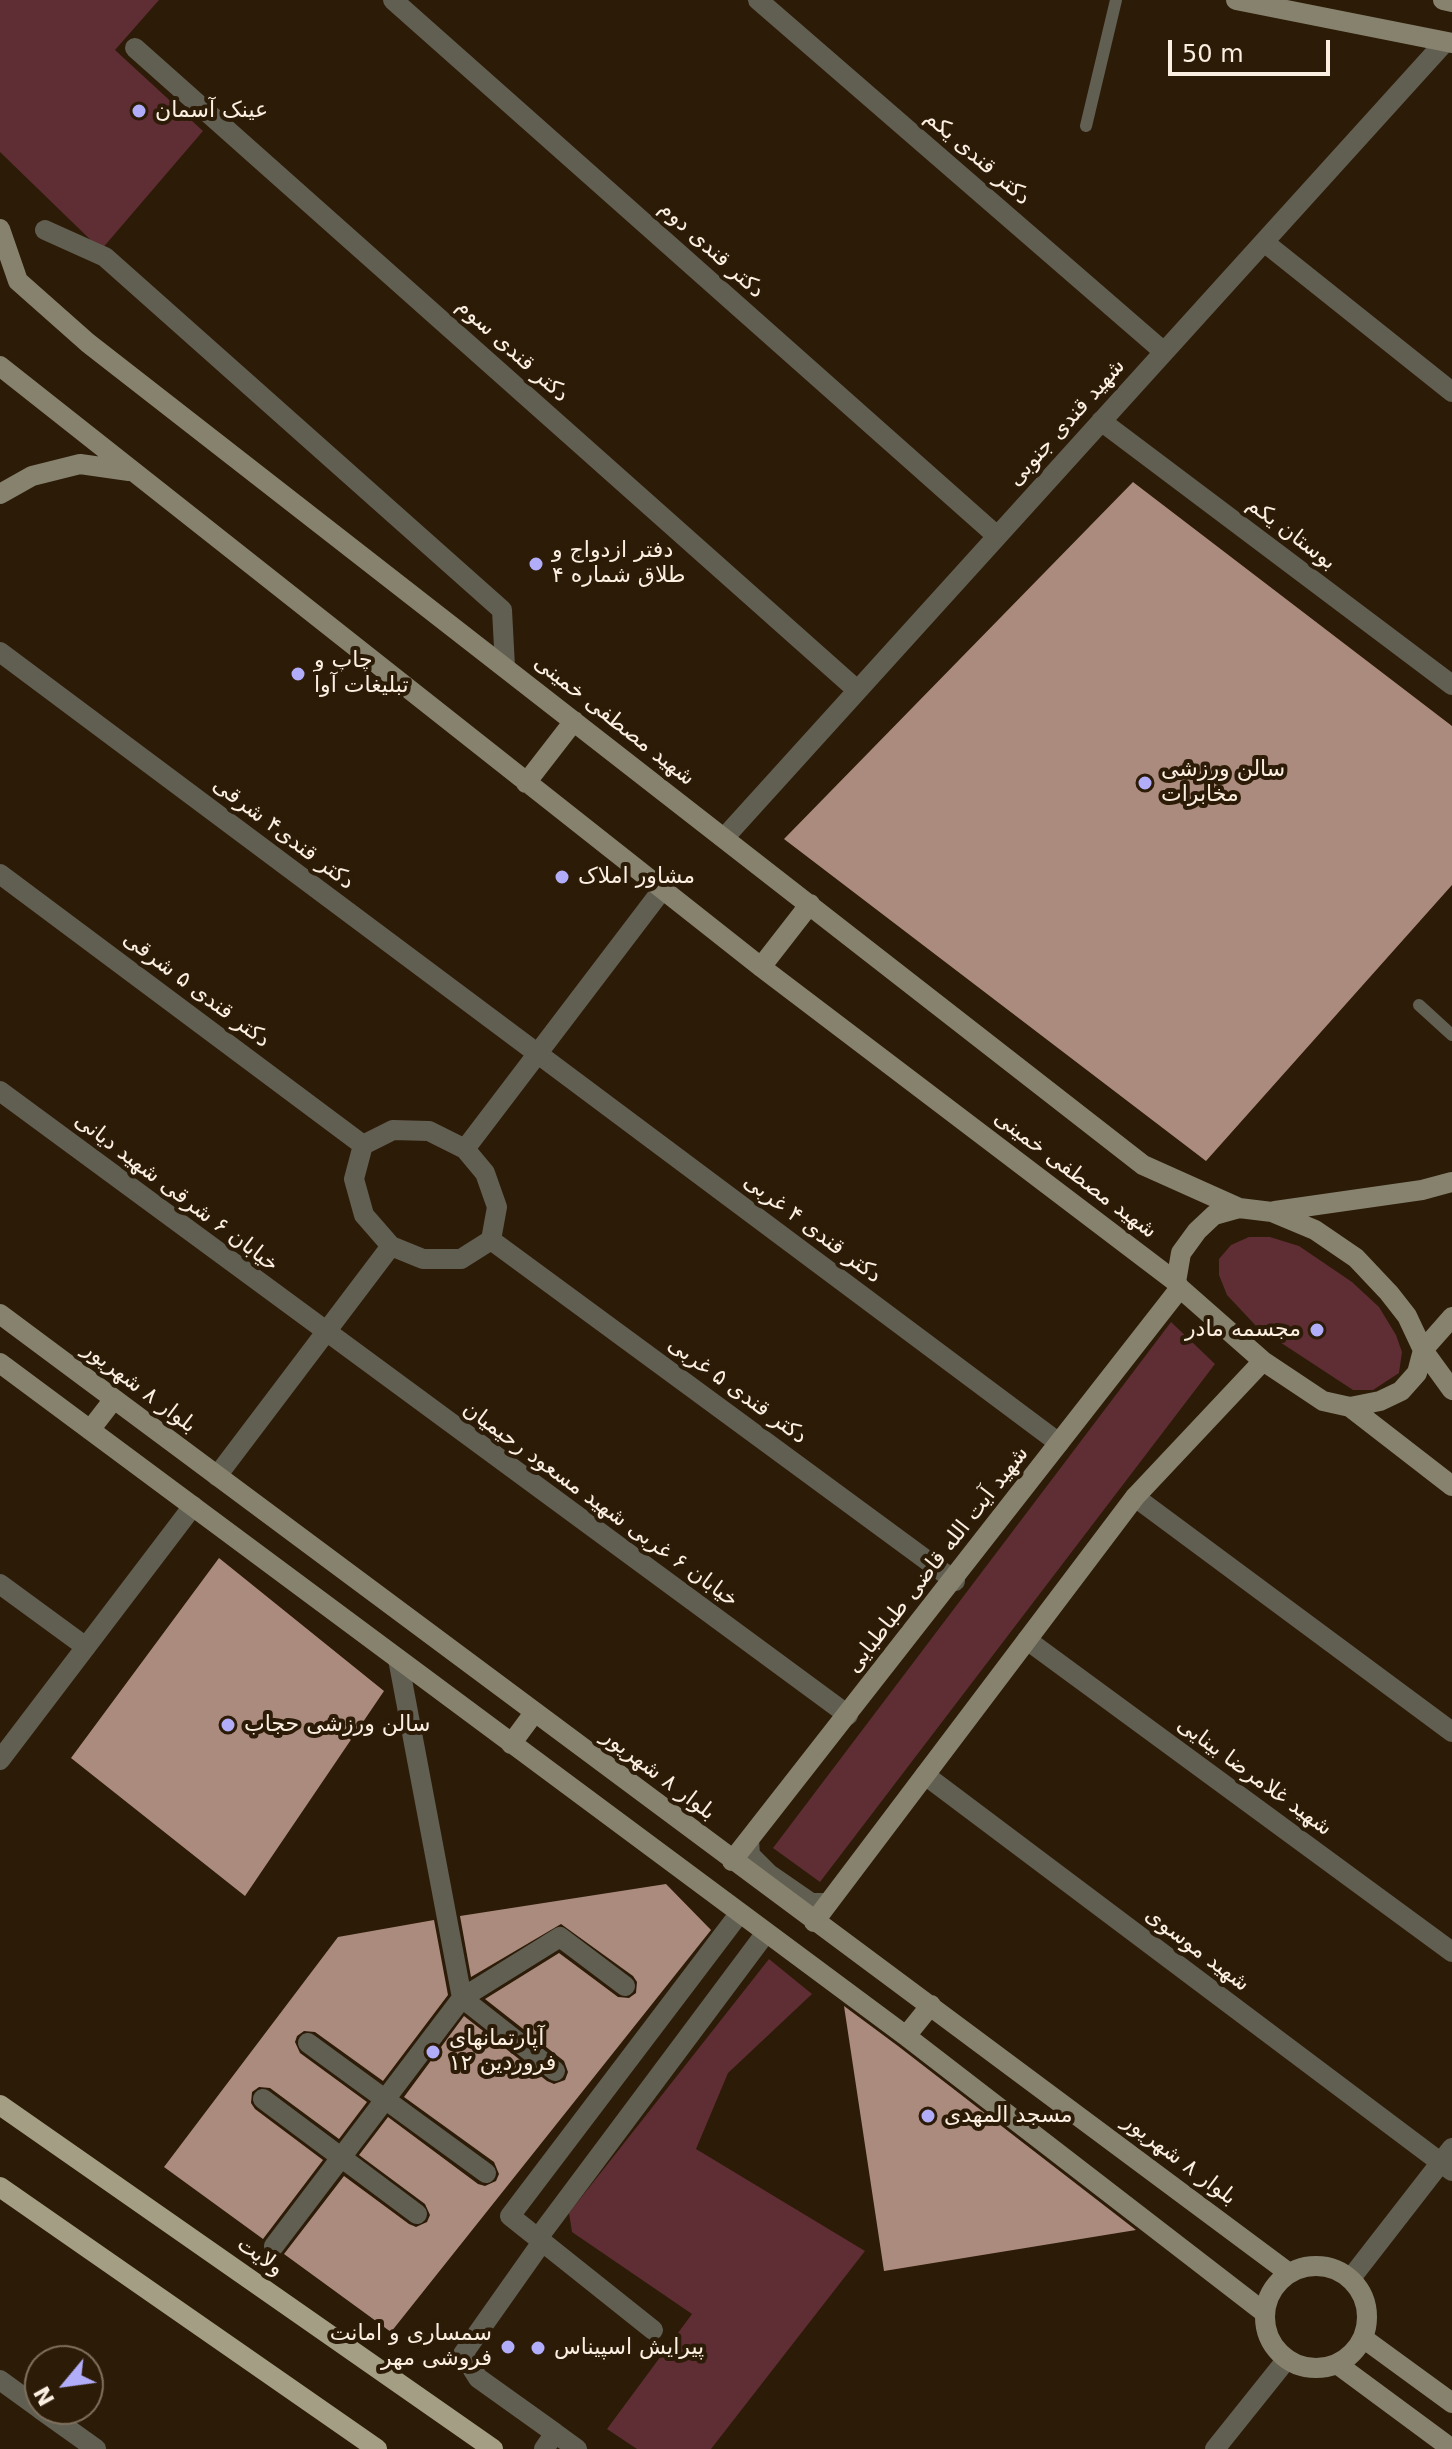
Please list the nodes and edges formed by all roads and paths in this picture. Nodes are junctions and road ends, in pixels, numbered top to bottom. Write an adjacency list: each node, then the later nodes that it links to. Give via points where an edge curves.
1 (393, 0): 19 (street, دکتر قندی دوم)
2 (758, 0): 13 (street, دکتر قندی یکم)
3 (1116, 0): 9 (lane)
4 (1236, 0): 7 (street)
5 (1443, 0): 6 (street)
6 (1452, 2)
7 (1448, 42): 12 (street, شهید قندی جنوبی)
8 (135, 48): 23 (street, دکتر قندی سوم)
9 (1086, 126)
10 (0, 229): 21 (street, شهید مصطفی خمینی, via 18,281 88,343)
11 (45, 230): 21 (street, via 105,257 502,610)
12 (1264, 242): 13 (street, شهید قندی جنوبی); 15 (street)
13 (1164, 352): 16 (street, شهید قندی جنوبی)
14 (0, 366): 17 (street, شهید مصطفی خمینی)
15 (1452, 392)
16 (1101, 421): 19 (street, شهید قندی جنوبی); 22 (street, بوستان یکم)
17 (130, 471): 18 (street, via 80,464 32,476); 25 (street, شهید مصطفی خمینی)
18 (0, 494)
19 (997, 536): 23 (street, شهید قندی جنوبی)
20 (0, 652): 33 (street, دکتر قندی۴ شرقی)
21 (505, 667): 24 (street, شهید مصطفی خمینی)
22 (1452, 685)
23 (857, 690): 26 (street, شهید قندی جنوبی)
24 (574, 721): 25 (street); 26 (street, شهید مصطفی خمینی)
25 (526, 783): 28 (street, شهید مصطفی خمینی)
26 (724, 838): 29 (street, شهید مصطفی خمینی)
27 (0, 874): 35 (street, دکتر قندی ۵ شرقی)
28 (662, 890): 30 (street, شهید مصطفی خمینی); 33 (street)
29 (810, 904): 30 (street); 38 (street, شهید مصطفی خمینی, via 1143,1165)
30 (761, 967): 42 (street, شهید مصطفی خمینی)
31 (1419, 1005): 32 (lane)
32 (1452, 1035)
33 (538, 1053): 36 (street); 53 (street, دکتر قندی ۴ غربی)
34 (3, 1099): 45 (street, خیابان ۶ شرقی شهید دیانی)
35 (363, 1145): 36 (street, via 393,1130 405,1130 429,1131); 41 (street, via 354,1179 364,1215)
36 (465, 1149): 40 (street, via 485,1173 497,1207)
37 (1452, 1182): 39 (street)
38 (1239, 1208): 39 (street); 42 (street, via 1214,1215 1197,1231 1181,1253)
39 (1272, 1212): 46 (street, via 1315,1230 1356,1258 1407,1316)
40 (491, 1240): 41 (street, via 461,1259 423,1259); 58 (street, دکتر قندی ۵ غربی)
41 (391, 1246): 45 (street)
42 (1178, 1285): 47 (street, شهید مصطفی خمینی); 53 (street, شهید آیت الله قاضی طباطبایی)
43 (0, 1314): 50 (street, بلوار ۸ شهریور)
44 (1452, 1317): 46 (street)
45 (324, 1332): 54 (street); 64 (street, خیابان ۶ غربی شهید مسعود رحیمیان)
46 (1423, 1350): 49 (street); 51 (street, via 1417,1373 1401,1391)
47 (1263, 1361): 51 (street, شهید مصطفی خمینی, via 1323,1401); 56 (street)
48 (0, 1363): 52 (street)
49 (1452, 1390)
50 (114, 1399): 52 (street); 54 (street, بلوار ۸ شهریور)
51 (1350, 1407): 55 (street)
52 (90, 1430): 57 (street)
53 (1059, 1443): 58 (street, شهید آیت الله قاضی طباطبایی)
54 (217, 1476): 63 (street, بلوار ۸ شهریور)
55 (1452, 1486)
56 (1135, 1497): 60 (street); 65 (street)
57 (193, 1506): 61 (street); 62 (street)
58 (955, 1581): 64 (street, شهید آیت الله قاضی طباطبایی)
59 (0, 1584): 61 (street)
60 (1027, 1640): 68 (street); 75 (street, شهید غلامرضا بینایی)
61 (86, 1647): 67 (street)
62 (398, 1659): 66 (street); 77 (street)
63 (534, 1713): 66 (street); 70 (street, بلوار ۸ شهریور)
64 (848, 1715): 69 (street, شهید آیت الله قاضی طباطبایی)
65 (1452, 1732)
66 (511, 1744): 72 (street)
67 (0, 1760)
68 (925, 1775): 71 (street); 86 (street, شهید موسوی)
69 (749, 1840): 70 (street, شهید آیت الله قاضی طباطبایی); 71 (street, via 750,1855 769,1874 811,1903)
70 (732, 1861): 73 (street, بلوار ۸ شهریور)
71 (828, 1903): 73 (street)
72 (739, 1914): 74 (street); 90 (street, via 510,2216)
73 (814, 1922): 78 (street, بلوار ۸ شهریور)
74 (765, 1934): 79 (street); 90 (street)
75 (1452, 1952)
76 (625, 1986): 77 (street, via 560,1937)
77 (462, 1998): 81 (street); 83 (street)
78 (931, 2005): 79 (street); 92 (street, بلوار ۸ شهریور)
79 (906, 2036): 94 (street)
80 (308, 2043): 83 (street)
81 (555, 2071)
82 (263, 2099): 85 (street)
83 (385, 2099): 85 (street); 87 (street)
84 (0, 2105): 106 (main road, ولایت)
85 (341, 2157): 89 (street); 91 (street)
86 (1448, 2161): 93 (street)
87 (486, 2173)
88 (0, 2187): 105 (main road)
89 (417, 2214)
90 (540, 2240): 95 (street); 103 (street, via 463,2354 478,2378)
91 (274, 2246)
92 (1289, 2273): 93 (street, via 1322,2266); 94 (street, via 1269,2297)
93 (1351, 2278): 96 (street, via 1367,2307)
94 (1265, 2313): 97 (street, via 1274,2346)
95 (653, 2330)
96 (1363, 2338): 98 (street); 101 (street)
97 (1287, 2359): 98 (street, via 1320,2368); 108 (street)
98 (1337, 2364): 109 (street)
99 (0, 2380): 100 (street)
100 (24, 2397)
101 (1452, 2403)
102 (62, 2425): 104 (street)
103 (550, 2441): 107 (street)
104 (96, 2449)
105 (377, 2449)
106 (493, 2449)
107 (577, 2449)
108 (1215, 2449)
109 (1452, 2449)

